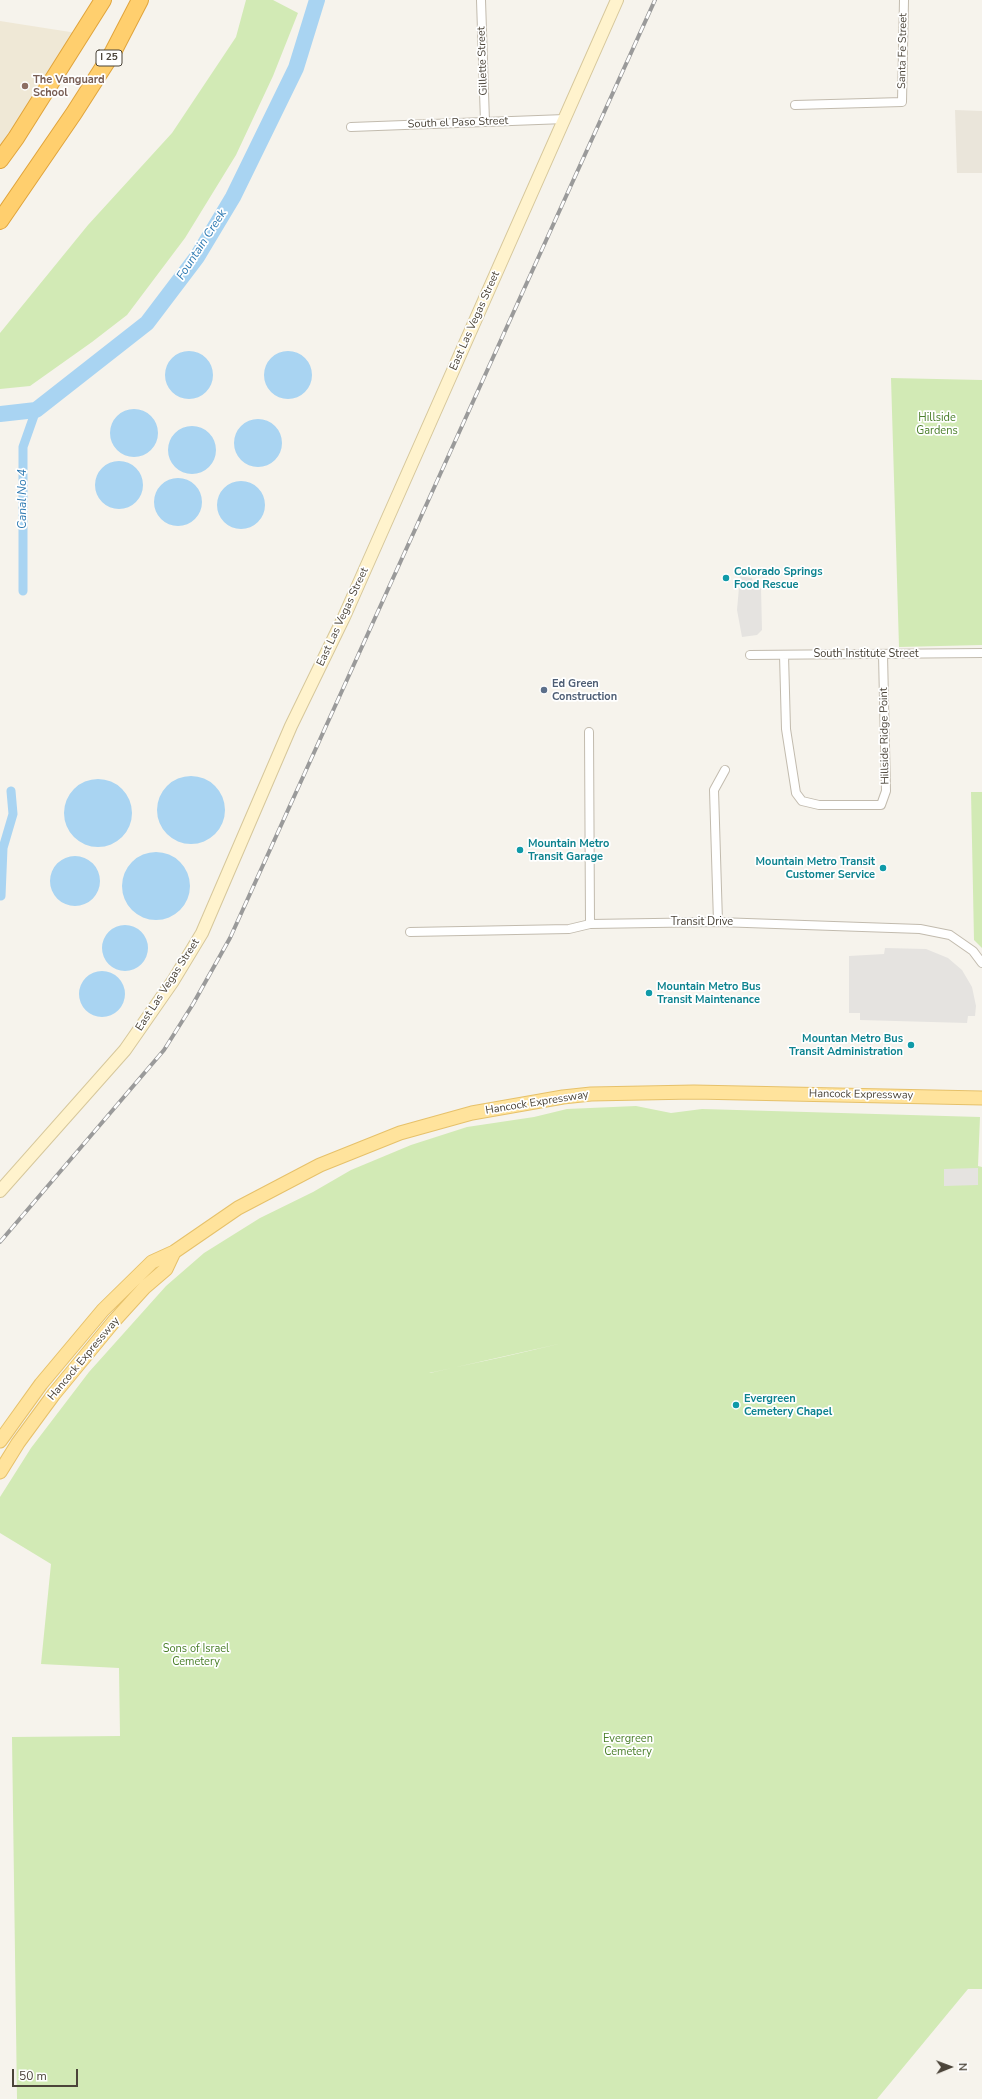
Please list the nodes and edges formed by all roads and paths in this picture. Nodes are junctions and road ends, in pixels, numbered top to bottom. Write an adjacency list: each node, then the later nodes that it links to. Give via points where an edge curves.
1 (103, 0): 12 (highway, via 21,132)
2 (140, 0): 13 (highway, I 25, via 113,52)
3 (481, 0): 10 (street, Gillette Street)
4 (610, 0): 7 (street)
5 (617, 0): 7 (street, East Las Vegas Street)
6 (904, 0): 8 (street, Santa Fe Street, via 902,102)
7 (611, 14): 9 (street, East Las Vegas Street)
8 (795, 105)
9 (564, 119): 10 (street, South el Paso Street); 25 (street, East Las Vegas Street, via 344,617 291,726 202,933 173,981 125,1050)
10 (485, 122): 11 (street, South el Paso Street)
11 (351, 127)
12 (0, 160)
13 (0, 221)
14 (982, 653): 15 (street, South Institute Street)
15 (883, 654): 17 (street, South Institute Street); 17 (street, Hillside Ridge Point, via 886,791 881,805 819,805 802,801 796,793 786,729)
16 (750, 655): 17 (street, South Institute Street)
17 (784, 655)
18 (589, 732): 21 (street)
19 (725, 770): 20 (street, via 714,790)
20 (718, 922): 21 (street, Transit Drive); 23 (street, Transit Drive, via 935,931 950,935 961,942)
21 (590, 924): 22 (street, Transit Drive, via 569,929)
22 (410, 932)
23 (982, 963)
24 (982, 1098): 26 (main road, Hancock Expressway, via 650,1092 563,1096 472,1113 400,1133 320,1165 238,1208)
25 (0, 1192)
26 (174, 1252): 27 (main road, Hancock Expressway, via 152,1262 103,1310 41,1384); 28 (main road, Hancock Expressway, via 166,1269 115,1320 54,1394)
27 (0, 1441)
28 (0, 1472)

